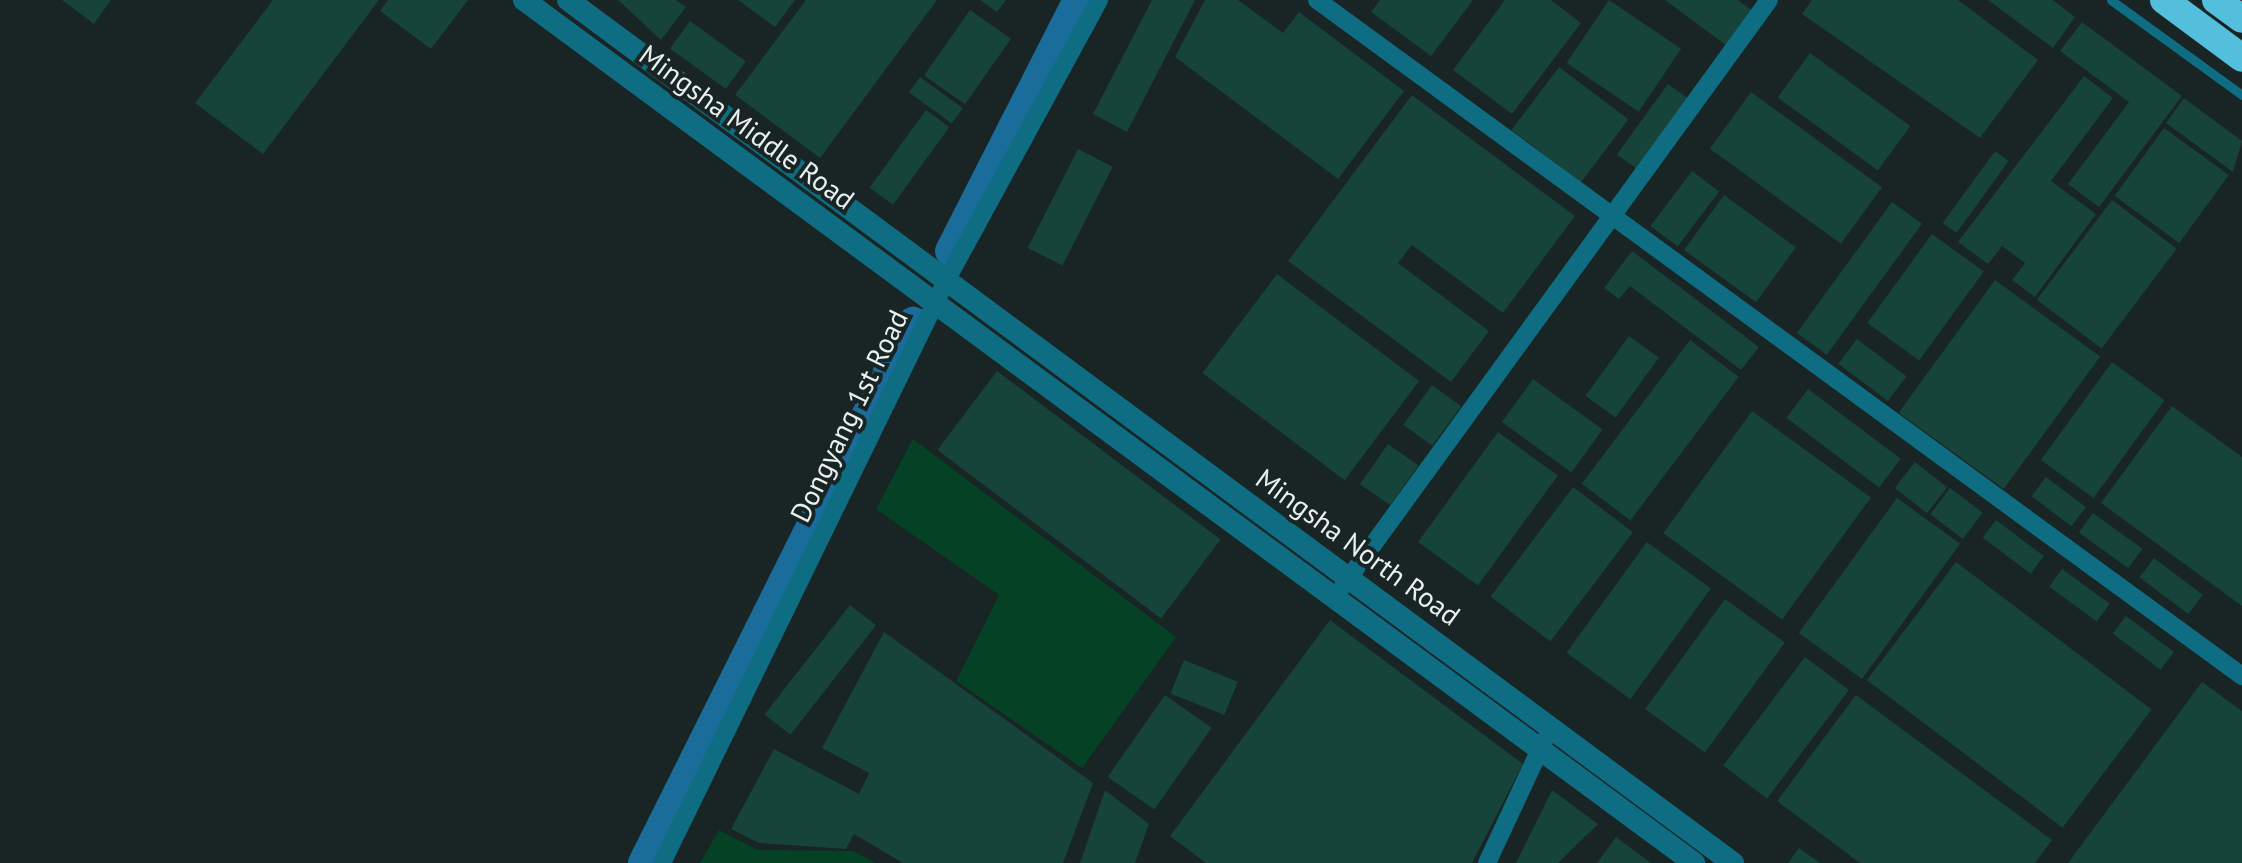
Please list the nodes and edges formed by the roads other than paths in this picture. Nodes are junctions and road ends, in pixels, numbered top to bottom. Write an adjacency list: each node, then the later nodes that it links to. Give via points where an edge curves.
1 (524, 0): 14 (street, Mingsha Middle Road)
2 (568, 0): 13 (street, Mingsha Middle Road)
3 (1099, 0): 13 (street, Dongyang 1st Road)
4 (1316, 0): 12 (street)
5 (1769, 0): 12 (street)
6 (2111, 0): 11 (lane)
7 (2164, 0): 10 (highway)
8 (2216, 0): 9 (highway)
9 (2242, 19)
10 (2242, 58)
11 (2242, 95)
12 (1610, 220): 15 (street); 17 (street)
13 (946, 282): 14 (street, Dongyang 1st Road); 15 (street, Mingsha North Road)
14 (935, 303): 16 (street, Mingsha North Road); 20 (street, Dongyang 1st Road)
15 (1349, 578): 16 (street); 18 (street, Mingsha North Road)
16 (1334, 599): 19 (street, Mingsha North Road)
17 (2242, 676)
18 (1551, 728): 19 (street); 23 (street, Mingsha North Road)
19 (1539, 752): 21 (street); 22 (street, Mingsha North Road)
20 (662, 863)
21 (1487, 863)
22 (1694, 863)
23 (1733, 863)

